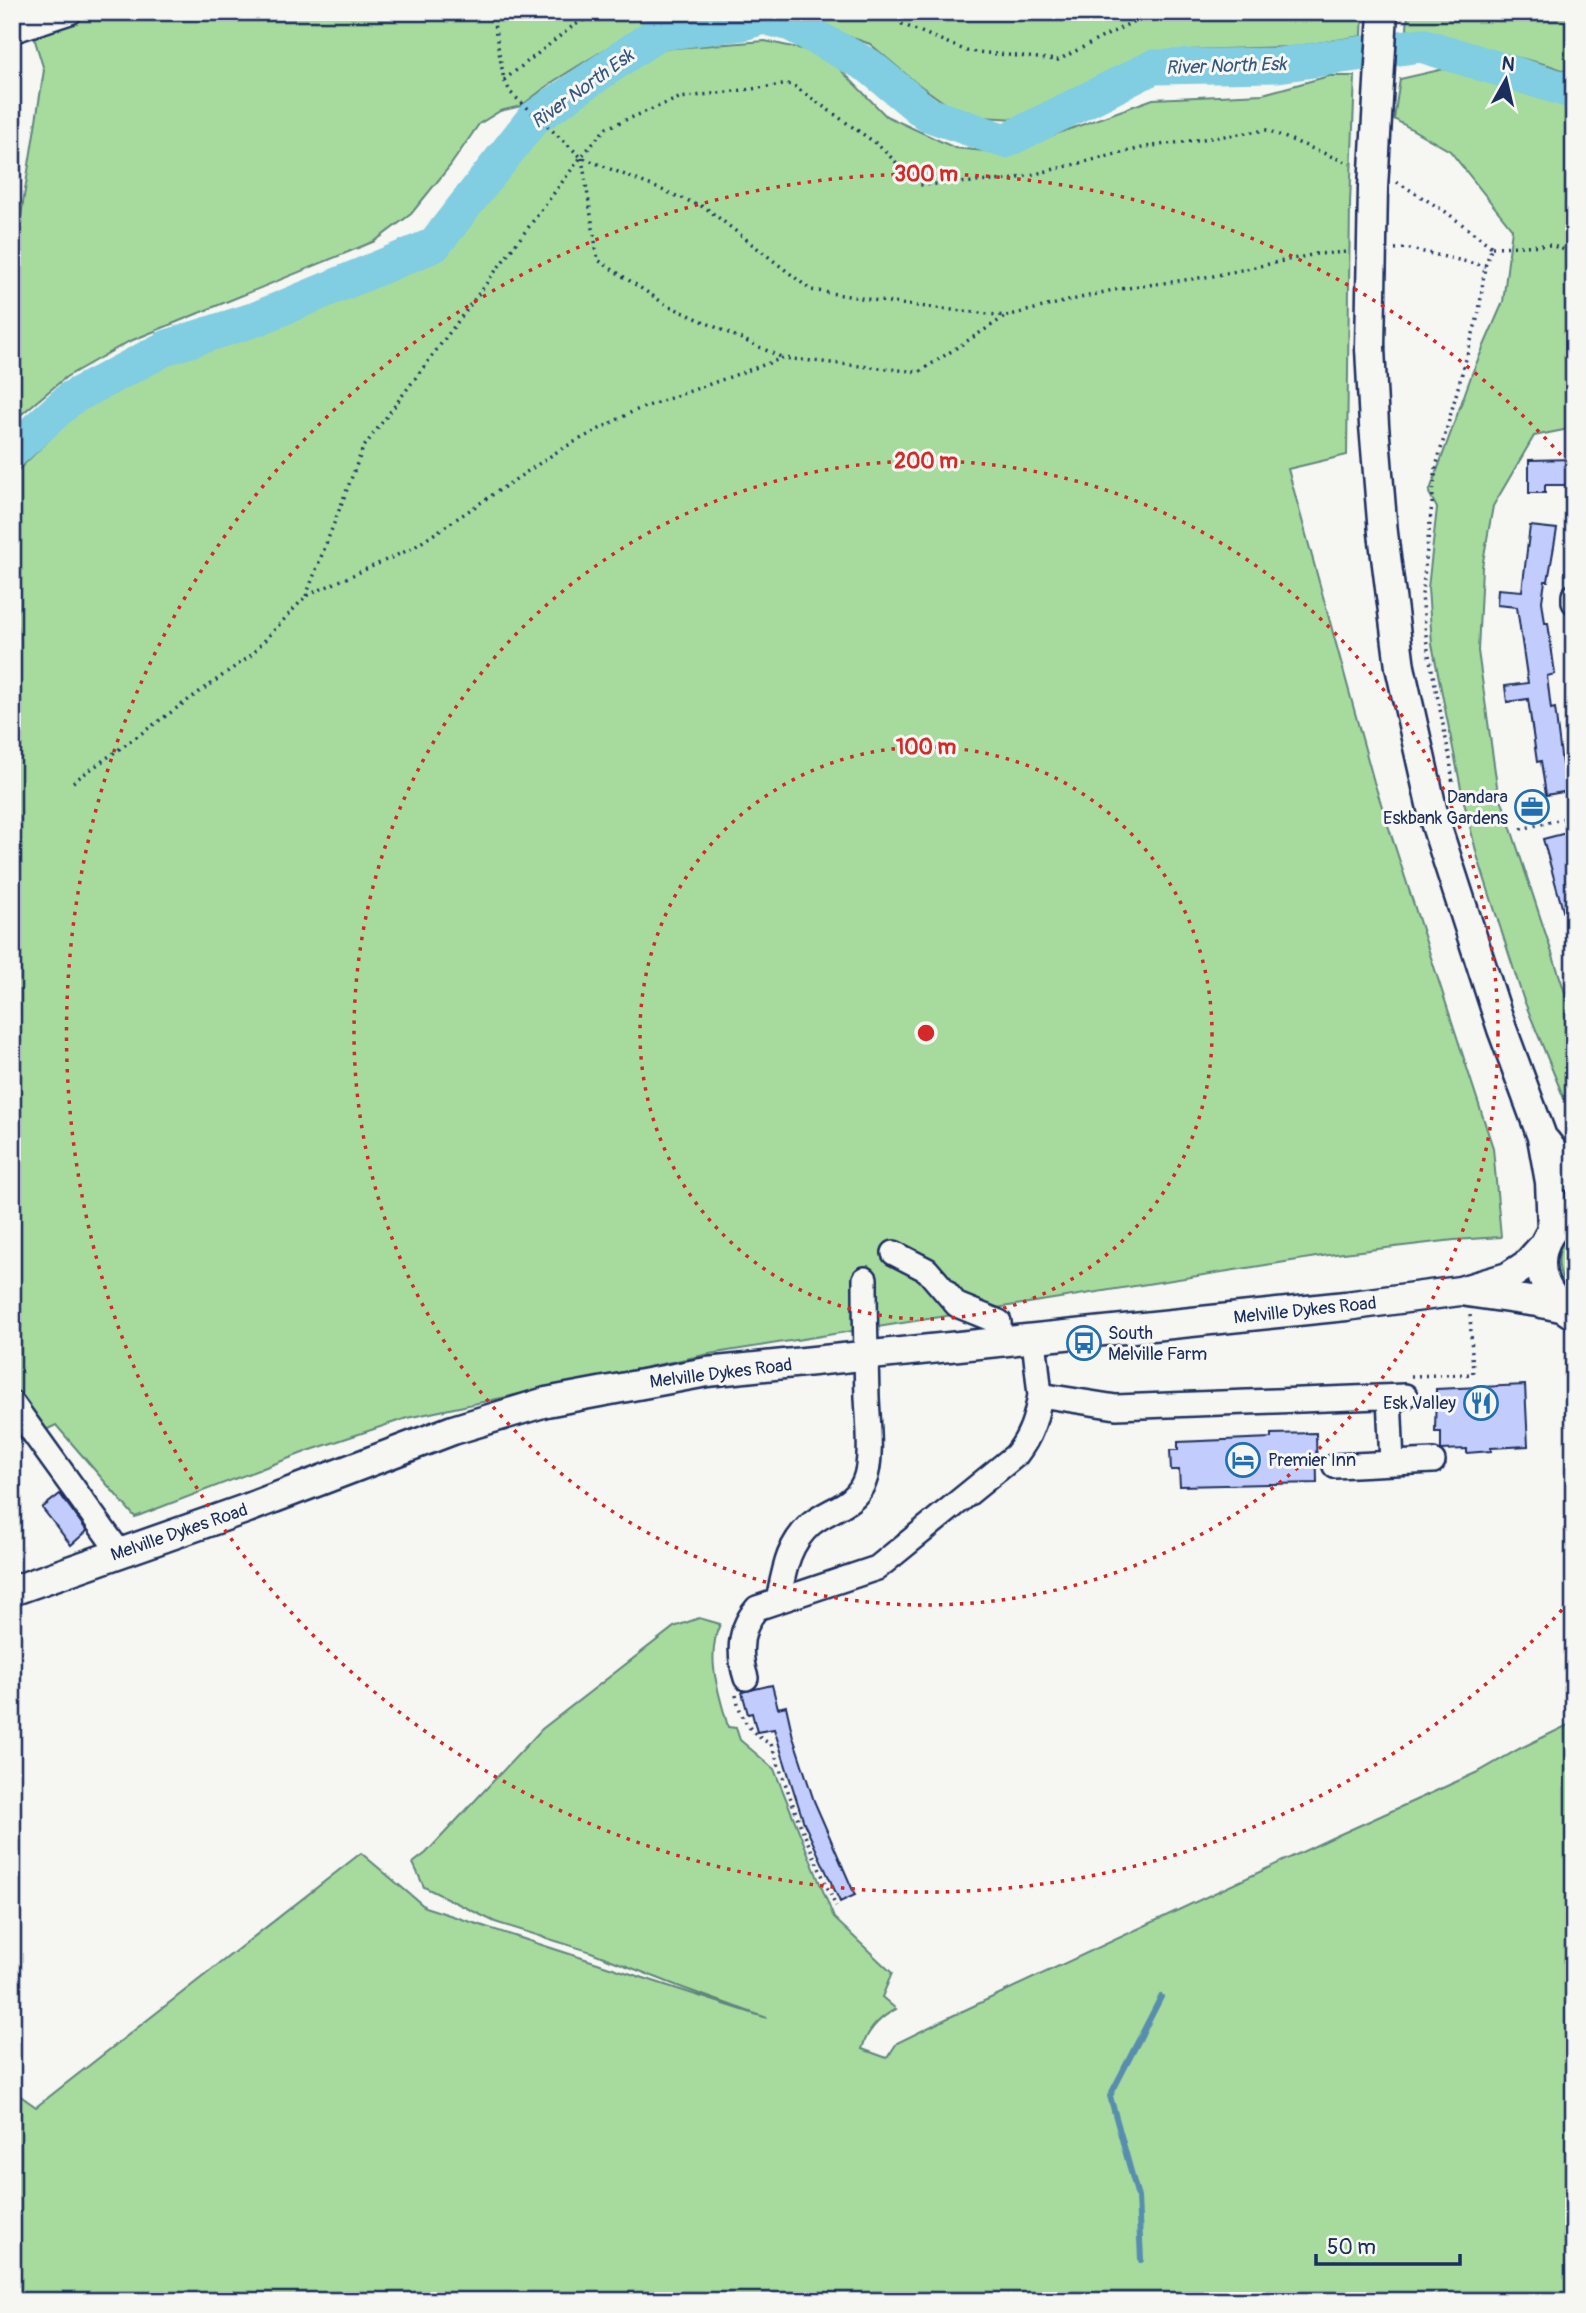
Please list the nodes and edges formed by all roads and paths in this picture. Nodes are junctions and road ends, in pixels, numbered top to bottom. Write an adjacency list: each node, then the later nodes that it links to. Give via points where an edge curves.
1 (70, 12): 7 (street)
2 (492, 12): 8 (path)
3 (598, 12): 8 (path)
4 (894, 12): 5 (path, via 902,24 967,51 1058,60)
5 (1152, 12)
6 (1383, 12): 26 (main road, bridge, via 1370,348 1383,533 1400,667 1435,822)
7 (12, 32)
8 (505, 80): 9 (path, via 511,93)
9 (582, 157): 10 (path, via 606,128 679,98 791,84 877,144 920,185 1010,180 1146,147 1267,130); 17 (path, via 706,208 811,290); 18 (path, via 597,260 665,304); 19 (path, via 363,448)
10 (1357, 167)
11 (1393, 180): 12 (path)
12 (1492, 247): 15 (path, via 1550,245); 16 (path)
13 (1393, 249): 16 (path)
14 (1355, 252): 17 (path, via 1316,254 1213,276 1113,290)
15 (1574, 253)
16 (1485, 266): 23 (path, via 1479,312 1436,467 1422,596)
17 (1006, 316): 18 (path, via 919,372)
18 (783, 358): 19 (path, via 635,411 561,449 414,548)
19 (306, 596): 22 (path, via 250,656)
20 (1574, 596): 21 (street)
21 (1574, 602)
22 (73, 782)
23 (1454, 797)
24 (1574, 816): 25 (path)
25 (1521, 829)
26 (1542, 1137): 27 (main road); 28 (main road)
27 (1574, 1178)
28 (1556, 1229): 31 (main road, Melville Dykes Road, via 1526,1265 1508,1277); 32 (main road, via 1540,1269 1547,1290)
29 (894, 1253): 34 (street, via 927,1270 957,1305 999,1322)
30 (864, 1279): 35 (street)
31 (1460, 1291): 32 (main road, Melville Dykes Road); 33 (main road, Melville Dykes Road)
32 (1567, 1311)
33 (1034, 1339): 34 (main road, Melville Dykes Road); 36 (street)
34 (1000, 1342): 35 (main road, Melville Dykes Road)
35 (866, 1356): 41 (main road, Melville Dykes Road, via 707,1372 546,1402 453,1430); 43 (street, via 868,1459 864,1481 850,1503 811,1524 799,1538 787,1556)
36 (1040, 1395): 39 (street, via 1116,1407 1397,1396); 43 (street, via 1028,1440 1016,1455 877,1569)
37 (12, 1403): 41 (street)
38 (1433, 1461): 39 (street)
39 (1392, 1463): 40 (street)
40 (1335, 1466)
41 (120, 1553): 42 (main road, Melville Dykes Road)
42 (12, 1591)
43 (779, 1601): 44 (street, via 757,1608 748,1619 740,1658)
44 (746, 1678): 45 (path, via 733,1681 739,1709 747,1727 771,1744)
45 (836, 1907)

